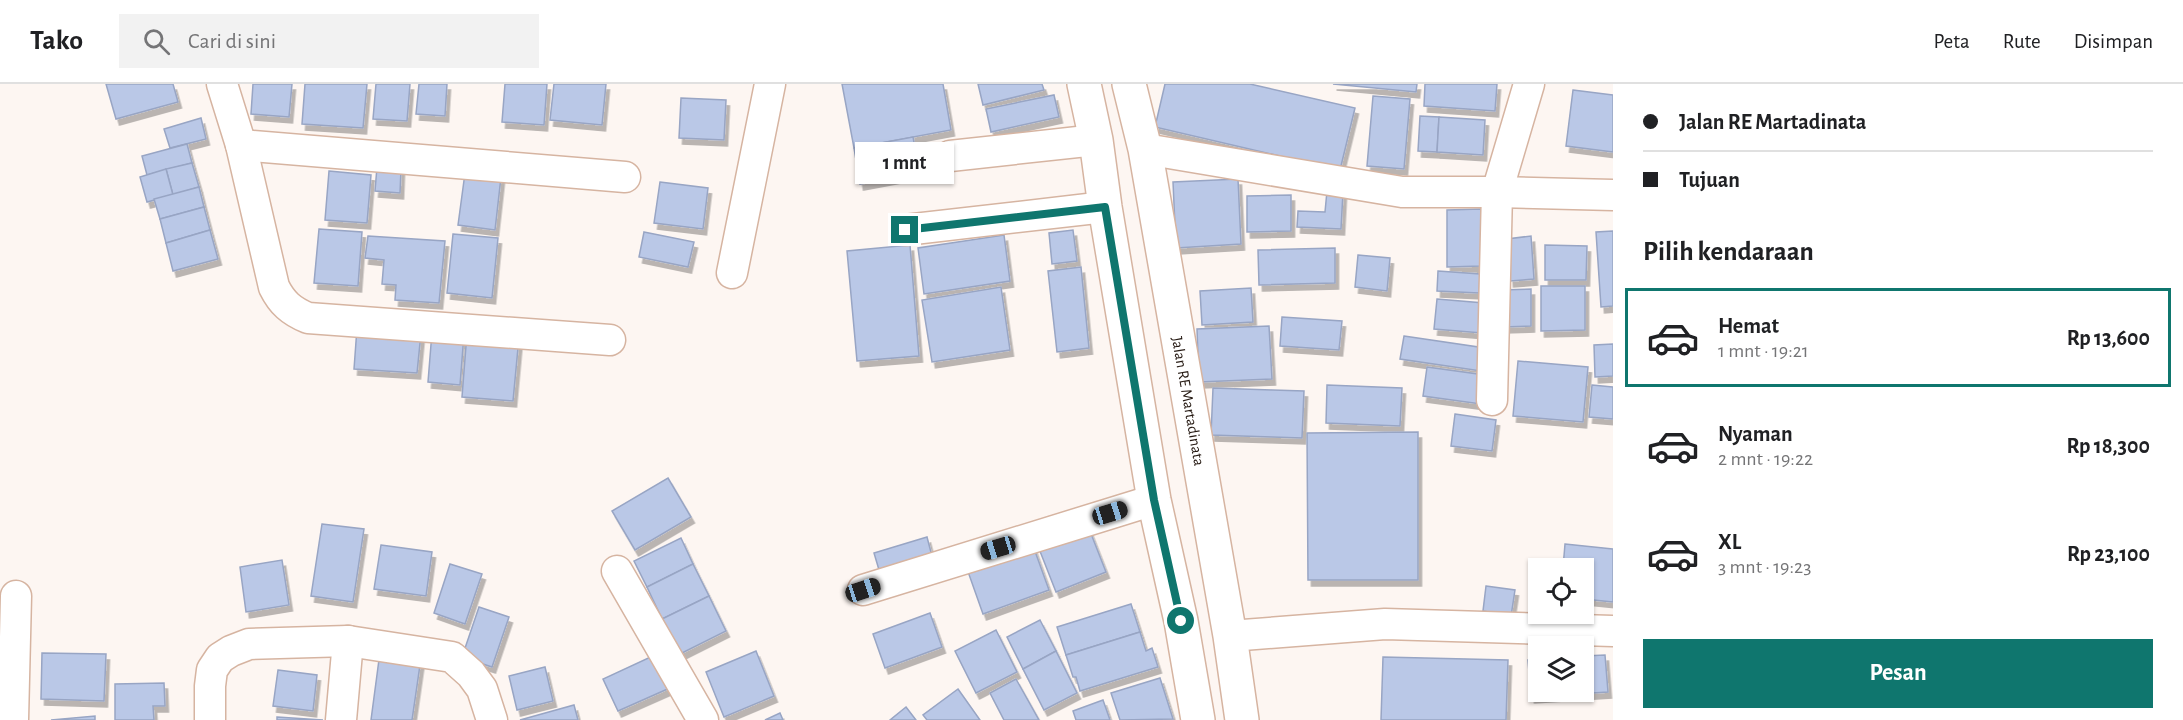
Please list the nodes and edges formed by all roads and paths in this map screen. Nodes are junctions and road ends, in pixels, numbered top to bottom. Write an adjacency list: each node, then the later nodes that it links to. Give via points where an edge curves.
1 (222, 84): 7 (street)
2 (770, 84): 15 (street)
3 (1084, 84): 6 (highway)
4 (1129, 84): 8 (highway, Jalan RE Martadinata)
5 (1529, 84): 11 (street)
6 (1096, 140): 9 (street); 13 (highway)
7 (241, 145): 10 (street); 16 (street, via 274,287 291,310 308,318)
8 (1145, 149): 11 (street, via 1380,190); 23 (highway, Jalan RE Martadinata)
9 (950, 156)
10 (625, 177)
11 (1497, 192): 12 (street); 17 (street)
12 (1613, 195)
13 (1105, 207): 14 (street); 18 (highway)
14 (905, 230)
15 (732, 273)
16 (610, 340)
17 (1492, 400)
18 (1154, 500): 20 (street); 30 (highway)
19 (617, 571): 29 (street)
20 (863, 590)
21 (16, 597): 25 (street)
22 (1613, 631): 23 (street, via 1385,624)
23 (1230, 636): 31 (highway, Jalan RE Martadinata)
24 (348, 641): 26 (street, via 249,644 231,651 212,670); 27 (street); 28 (street, via 452,657 482,689)
25 (13, 720)
26 (210, 720)
27 (341, 720)
28 (492, 720)
29 (703, 720)
30 (1198, 720)
31 (1242, 720)

